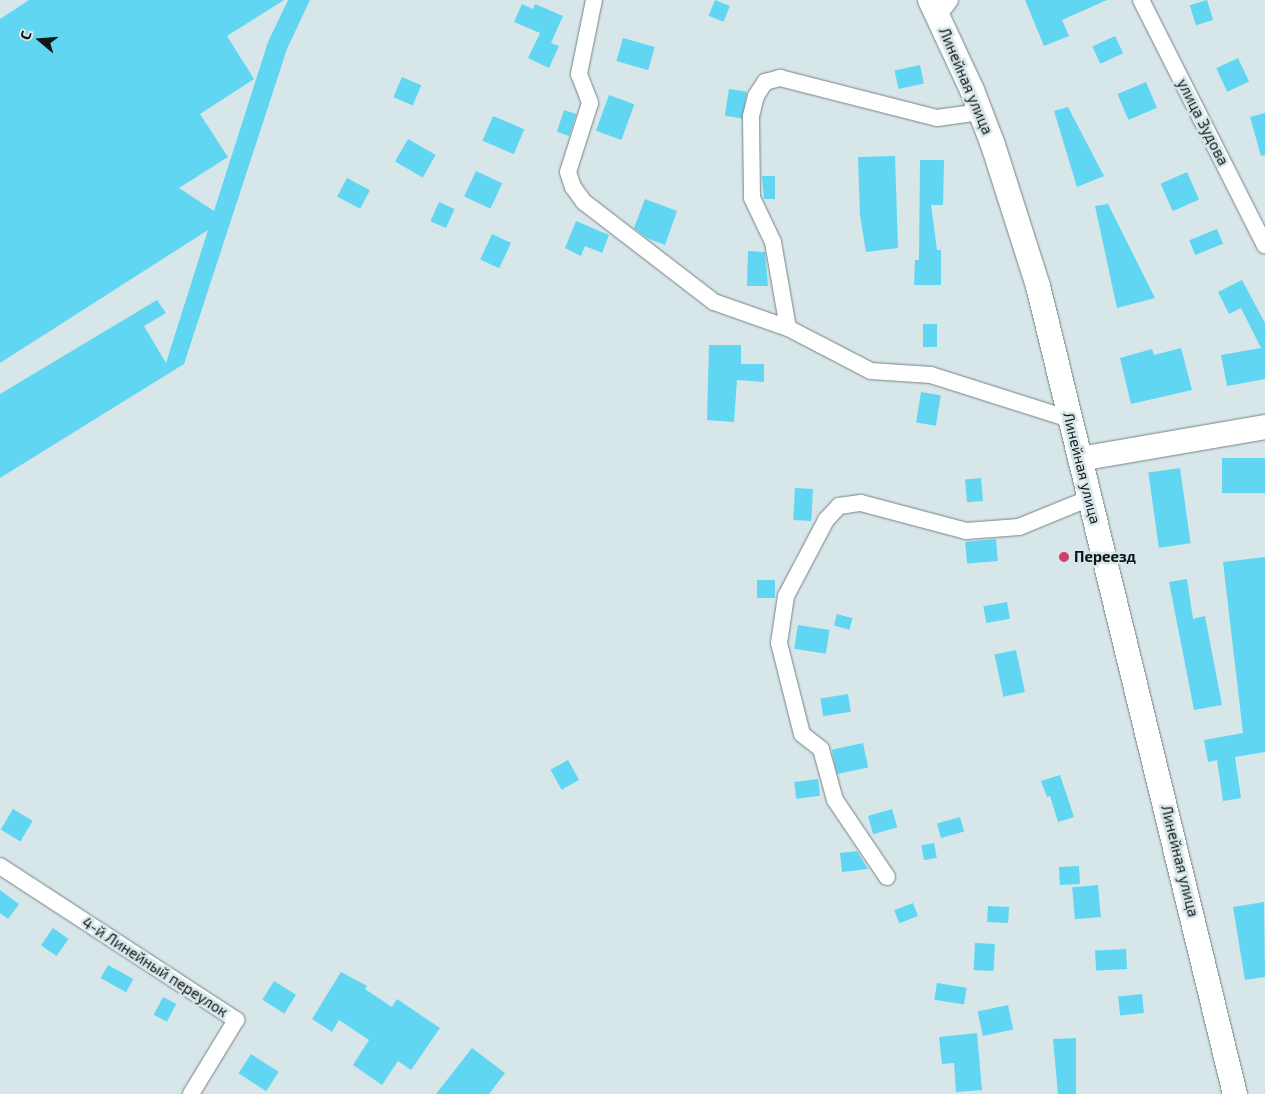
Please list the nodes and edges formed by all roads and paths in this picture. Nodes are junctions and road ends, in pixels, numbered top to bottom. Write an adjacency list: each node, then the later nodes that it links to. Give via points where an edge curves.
1 (594, 0): 6 (street, via 579,74 590,103 568,172 573,187 584,202 714,302)
2 (1141, 0): 5 (street, улица Зудова)
3 (939, 5): 4 (street, Линейная улица)
4 (981, 112): 6 (street, via 937,118 780,78 765,82 756,96 751,116 752,198 773,242); 7 (street, Линейная улица, via 1017,214)
5 (1265, 245)
6 (788, 328): 7 (street, via 871,371 931,375)
7 (1070, 418): 9 (street, Линейная улица)
8 (1265, 427): 9 (street)
9 (1080, 459): 10 (street, Линейная улица)
10 (1090, 498): 12 (street, via 1019,527 966,531 861,502 839,506 826,520 786,596 778,643 802,734 821,748 835,800); 14 (street, Линейная улица)
11 (0, 866): 13 (street, 4-й Линейный переулок, via 236,1020)
12 (887, 877)
13 (191, 1094)
14 (1235, 1094)

